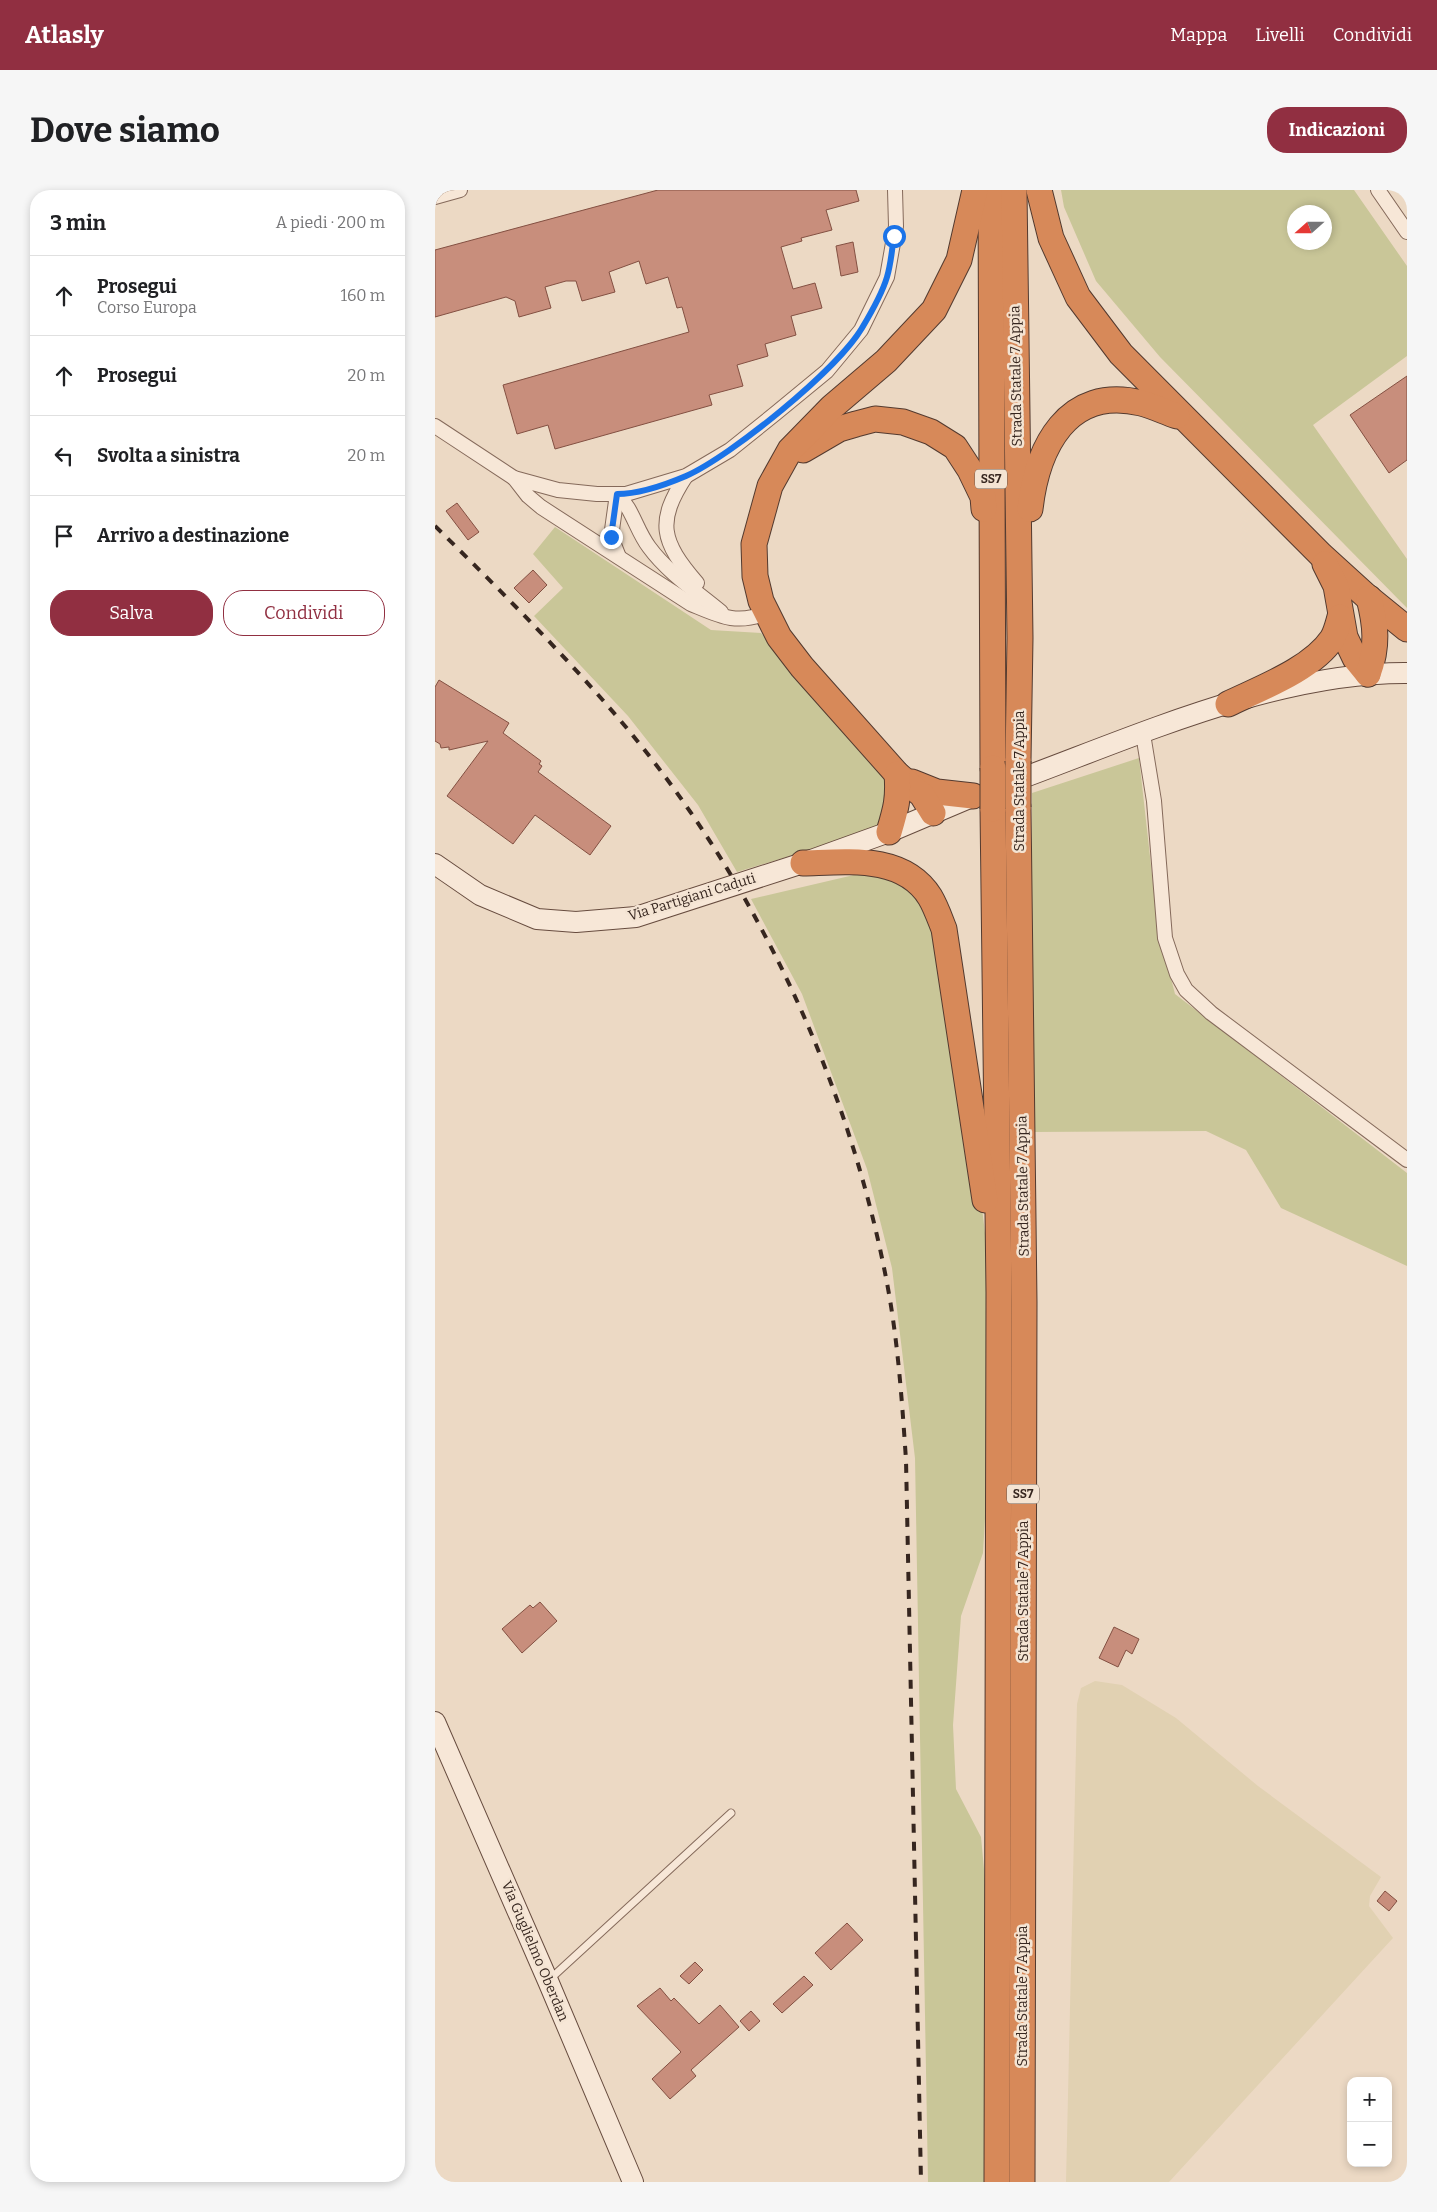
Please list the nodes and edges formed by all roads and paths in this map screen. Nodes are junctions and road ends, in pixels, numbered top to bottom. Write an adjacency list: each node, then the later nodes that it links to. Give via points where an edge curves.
1 (460, 190): 8 (street)
2 (895, 190): 13 (street, via 896,226 887,277 861,330 827,371 730,450)
3 (975, 190): 12 (highway, via 959,260 934,310 886,361 832,407 790,450)
4 (991, 190): 24 (highway, Strada Statale 7 Appia / SS7)
5 (1013, 190): 23 (highway, Strada Statale 7 Appia / SS7)
6 (1039, 190): 10 (highway, via 1051,238 1077,297 1121,354)
7 (1378, 190): 9 (street)
8 (435, 197)
9 (1407, 232)
10 (1183, 418): 16 (highway); 23 (highway, via 1140,402 1107,400 1086,406 1059,427 1041,455 1036,474 1030,508 1028,609)
11 (435, 426): 14 (street)
12 (777, 473): 19 (highway, via 763,508 754,544 755,576); 24 (highway, via 816,441 839,429 875,419 903,422 931,432 955,447 983,497)
13 (686, 476): 15 (street, via 651,488); 20 (street, via 669,504 666,525 669,542 679,562)
14 (514, 478): 15 (street, via 558,490); 17 (street, via 541,506)
15 (617, 494): 17 (street, via 611,537); 20 (street, via 648,546 667,567)
16 (1321, 554): 18 (highway); 21 (highway, via 1336,586)
17 (619, 557): 20 (street, via 691,604)
18 (1369, 598): 22 (highway); 26 (highway, via 1377,637)
19 (767, 613): 20 (street, via 750,620); 29 (highway, via 779,637 802,667)
20 (724, 614)
21 (1340, 617): 26 (highway, via 1345,637); 27 (highway, via 1333,638 1320,654)
22 (1407, 629)
23 (1020, 638): 42 (highway, Strada Statale 7 Appia / SS7, bridge, via 1018,807 1024,1302)
24 (991, 658): 30 (highway, Strada Statale 7 Appia / SS7, bridge, via 993,768)
25 (1407, 673): 26 (main road, Via Partigiani Caduti)
26 (1368, 674): 27 (main road, Via Partigiani Caduti, via 1325,680)
27 (1228, 704): 28 (main road, Via Partigiani Caduti)
28 (1143, 734): 30 (main road, Via Partigiani Caduti); 35 (street, via 1154,801 1165,938 1186,990 1211,1013)
29 (897, 774): 30 (highway, via 937,792); 31 (highway, via 923,795); 32 (highway, via 899,793)
30 (983, 803): 31 (main road, Via Partigiani Caduti); 36 (highway, Strada Statale 7 Appia / SS7)
31 (928, 815): 32 (main road, Via Partigiani Caduti)
32 (889, 832): 33 (main road, Via Partigiani Caduti)
33 (803, 863): 34 (main road, Via Partigiani Caduti, via 635,917 576,922 537,919 480,895); 36 (highway, via 887,865 912,878 930,897 944,929)
34 (435, 864)
35 (1407, 1160)
36 (999, 1292): 41 (highway, Strada Statale 7 Appia / SS7)
37 (435, 1722): 39 (main road, Via Guglielmo Oberdan)
38 (731, 1813): 39 (lane)
39 (548, 1981): 40 (main road, Via Guglielmo Oberdan)
40 (633, 2182)
41 (997, 2182)
42 (1022, 2182)

